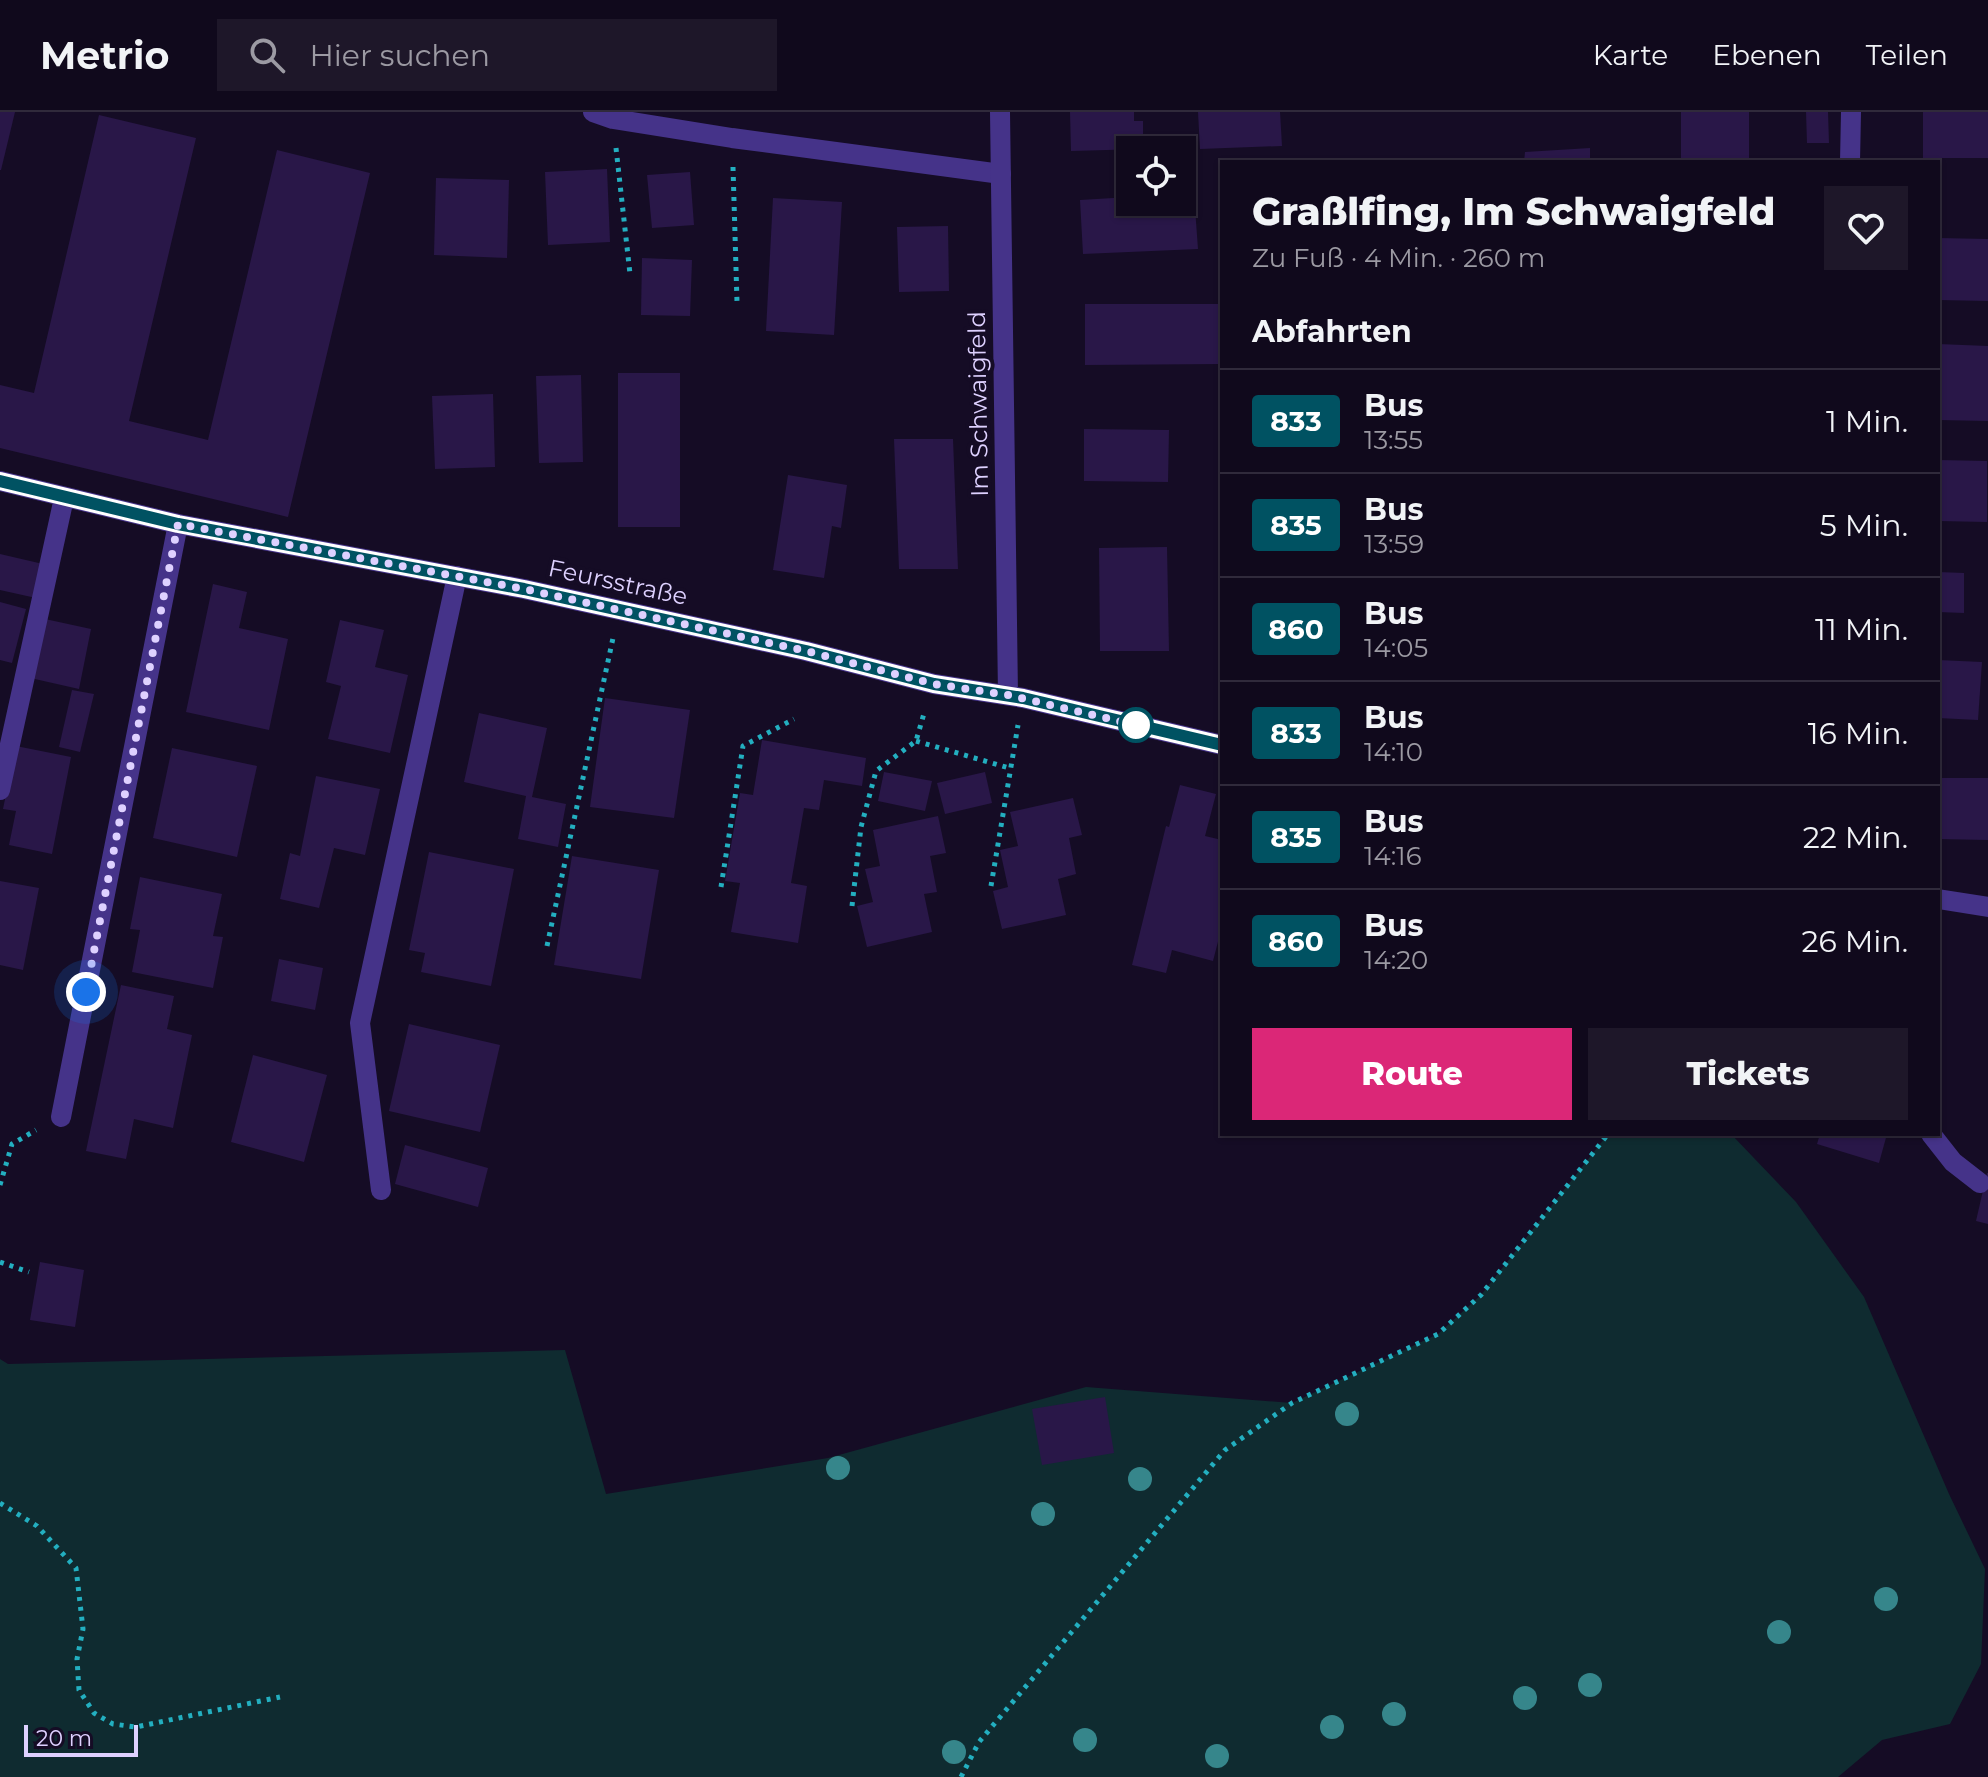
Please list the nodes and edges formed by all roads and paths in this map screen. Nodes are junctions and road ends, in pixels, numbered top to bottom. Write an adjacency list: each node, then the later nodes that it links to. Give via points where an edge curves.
1 (1000, 112): 6 (street, Im Schwaigfeld)
2 (1851, 112): 5 (street)
3 (603, 115): 4 (street); 7 (path)
4 (732, 138): 6 (street); 8 (path)
5 (1850, 160)
6 (1001, 174): 15 (street, Im Schwaigfeld)
7 (630, 274)
8 (737, 302)
9 (0, 481): 10 (street, Feursstraße)
10 (64, 498): 11 (street, Feursstraße); 20 (street)
11 (178, 524): 12 (street, Feursstraße); 27 (street)
12 (457, 576): 13 (street, Feursstraße); 32 (street, via 360,1023)
13 (619, 609): 14 (street, Feursstraße); 26 (path)
14 (934, 684): 15 (street, Feursstraße); 17 (path)
15 (1016, 697): 18 (street, Feursstraße); 19 (path)
16 (794, 719): 22 (path, via 743,746)
17 (916, 741): 19 (path); 24 (path, via 876,771 861,827)
18 (1220, 745)
19 (1009, 768): 21 (path)
20 (0, 790)
21 (991, 886)
22 (721, 887)
23 (1940, 899): 25 (street)
24 (852, 906)
25 (1988, 907)
26 (547, 946)
27 (61, 1117): 31 (path, via 12,1144)
28 (1606, 1136): 37 (path, via 1481,1295 1438,1334 1292,1403 1225,1450 979,1742)
29 (1933, 1136): 30 (street, via 1953,1162)
30 (1980, 1183)
31 (0, 1185)
32 (381, 1190)
33 (0, 1262): 34 (path)
34 (29, 1272)
35 (0, 1503): 36 (path, via 37,1526 76,1568 83,1629 79,1690 94,1713 113,1724 136,1727)
36 (280, 1697)
37 (961, 1777)

